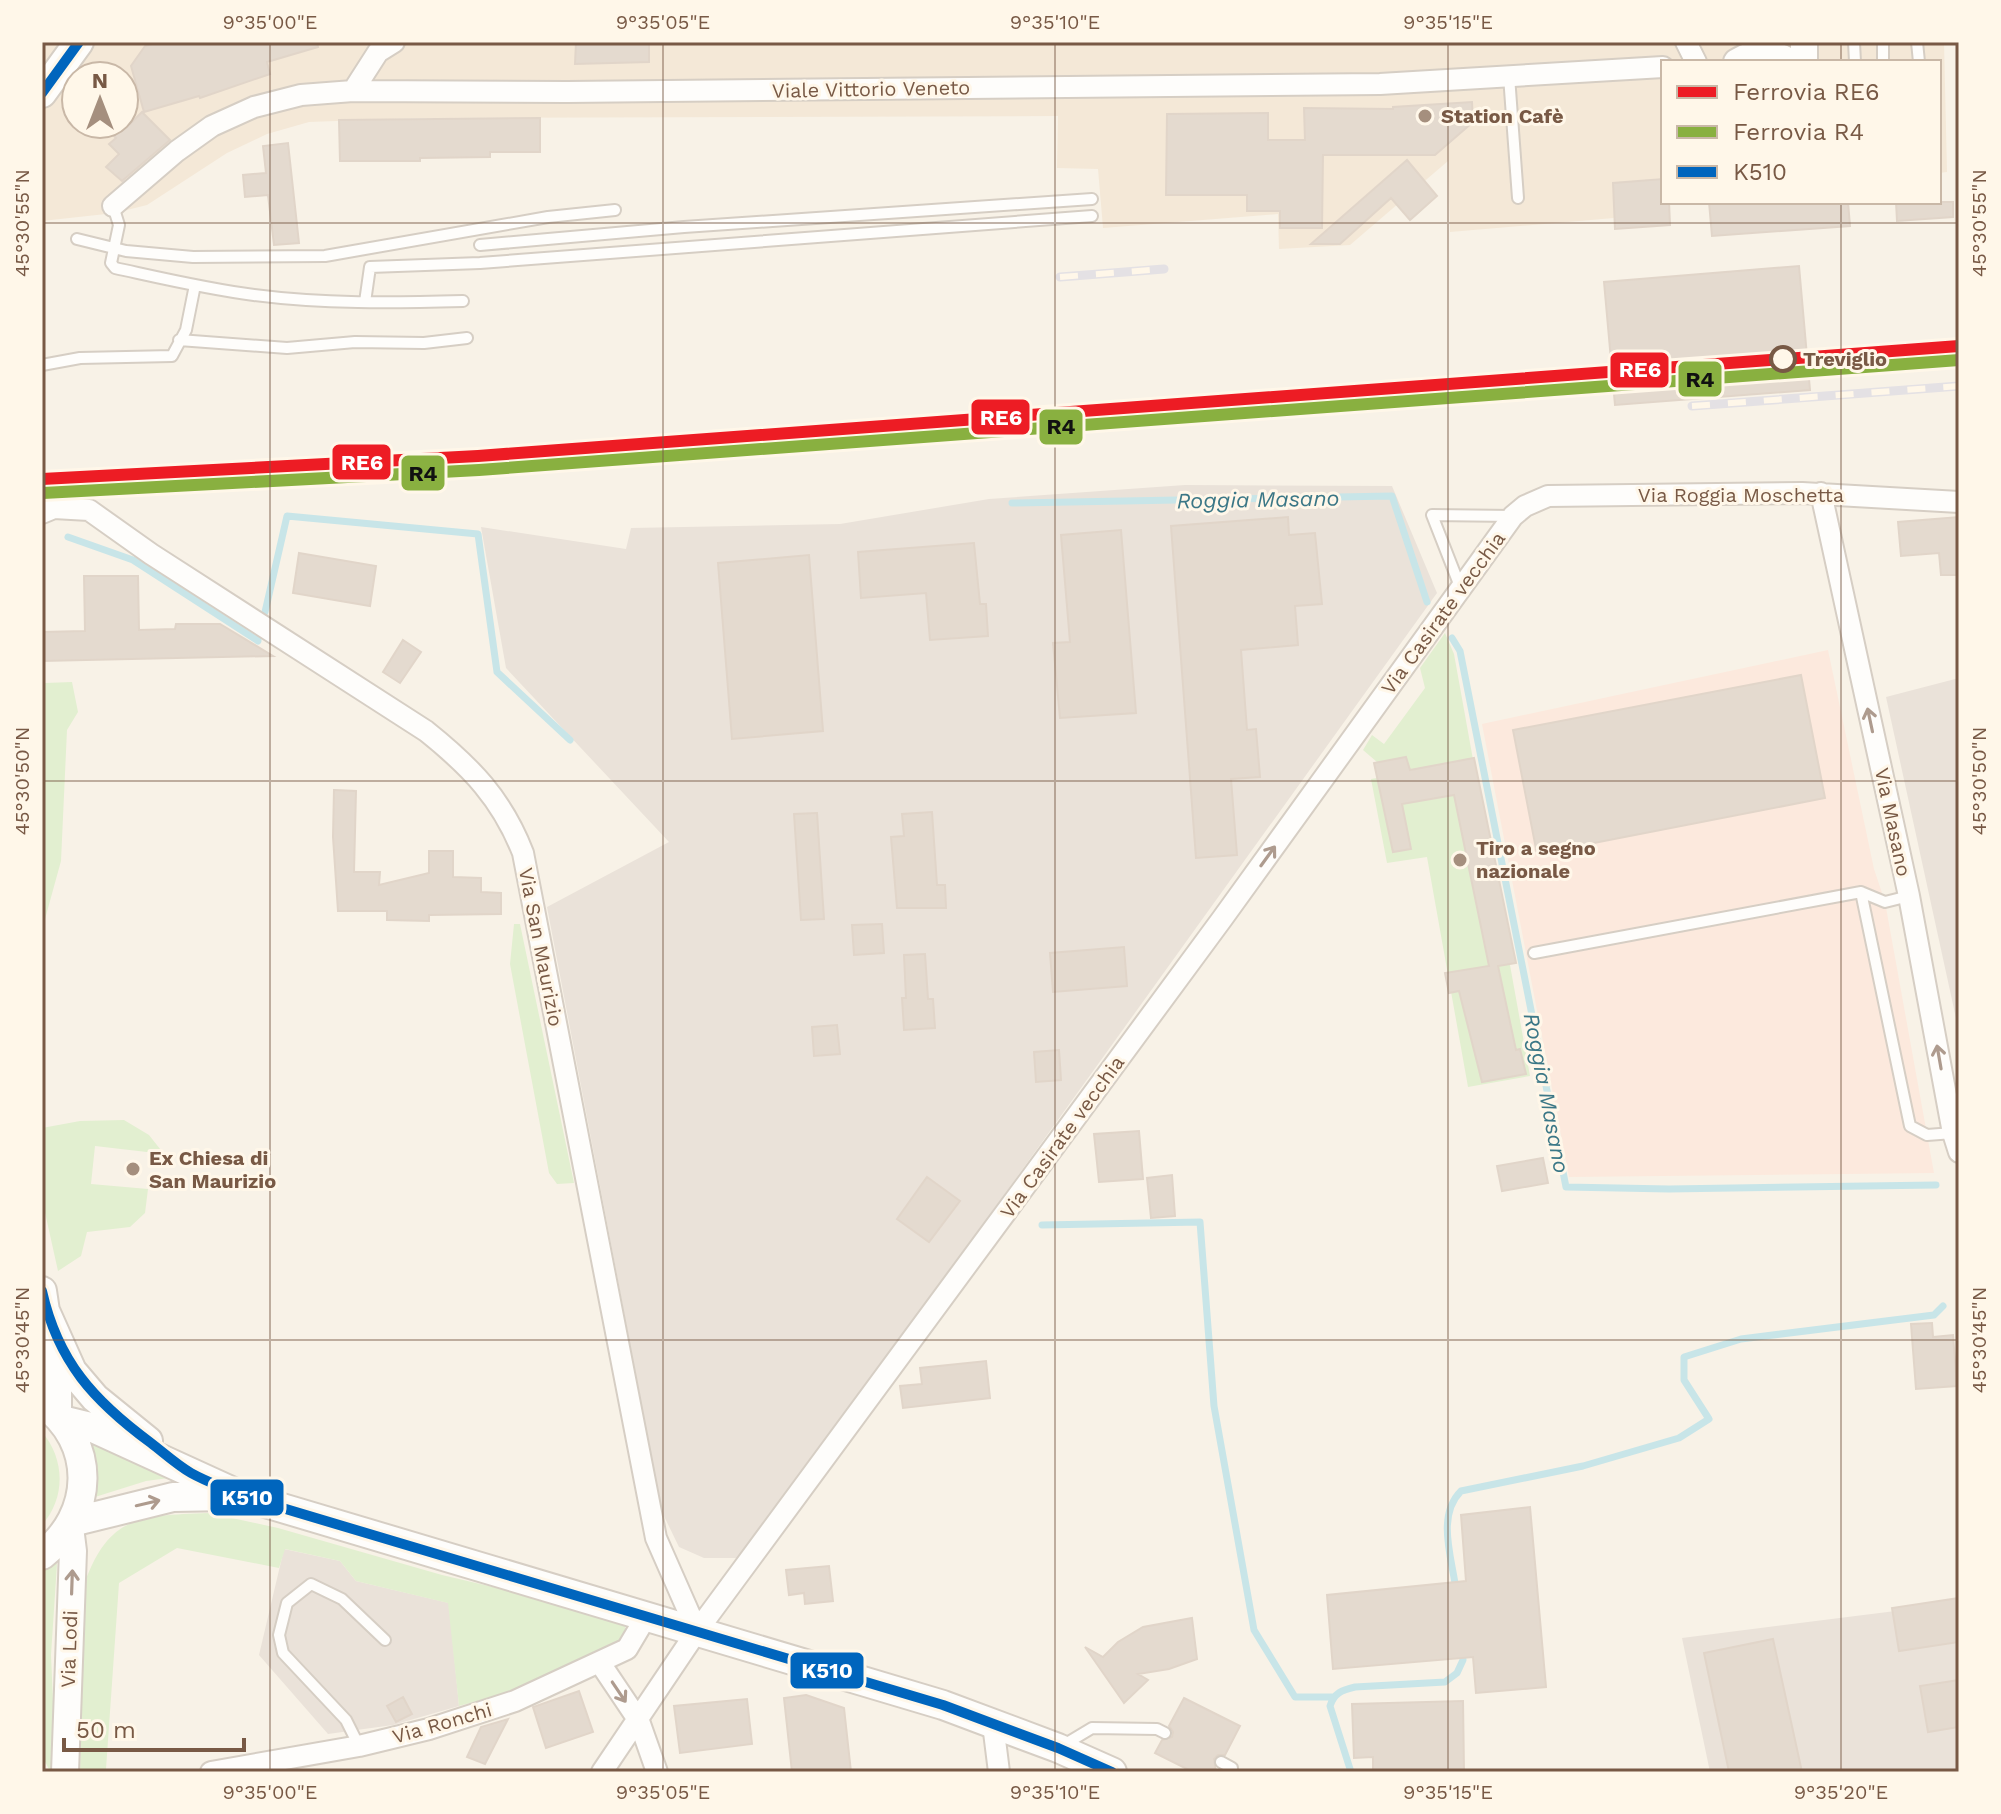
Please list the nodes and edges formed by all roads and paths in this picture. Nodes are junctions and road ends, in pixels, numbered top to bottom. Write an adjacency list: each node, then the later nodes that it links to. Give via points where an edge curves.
1 (79, 42): 8 (main road)
2 (394, 42): 7 (street, via 378,52)
3 (1686, 42): 4 (street)
4 (1695, 60)
5 (1661, 67): 6 (street, Viale Vittorio Veneto)
6 (1509, 76): 7 (street, Viale Vittorio Veneto, via 1380,84); 9 (lane)
7 (353, 91): 11 (street, Viale Vittorio Veneto, via 301,95 254,107 212,126)
8 (42, 93)
9 (1518, 198)
10 (1092, 199): 14 (lane, via 484,245)
11 (113, 206): 16 (lane, via 119,225)
12 (615, 210): 14 (lane)
13 (1092, 216): 19 (lane, via 370,267)
14 (486, 228): 16 (lane, via 325,256 193,257)
15 (77, 239): 16 (lane)
16 (114, 249): 17 (lane, via 115,268)
17 (195, 285): 19 (lane, via 282,298); 21 (lane)
18 (463, 301): 19 (lane)
19 (365, 302)
20 (467, 338): 21 (lane, via 287,348)
21 (179, 340): 22 (lane, via 172,356 80,358)
22 (42, 365)
23 (1821, 493): 24 (street, Via Roggia Moschetta); 25 (street, Via Roggia Moschetta, via 1548,496); 29 (street, Via Masano, one-way to 23)
24 (1959, 502)
25 (1519, 511): 27 (street, Via Casirate vecchia); 27 (lane, via 1432,515)
26 (42, 513): 39 (street, Via San Maurizio, via 54,508 89,510 426,731 481,782 511,824 523,853 656,1538)
27 (1461, 589): 39 (street, Via Casirate vecchia, one-way to 27)
28 (1861, 892): 29 (lane, via 1885,902); 30 (lane); 31 (lane, via 1910,1126)
29 (1909, 896): 31 (street, Via Masano, one-way to 29)
30 (1534, 953)
31 (1956, 1142)
32 (44, 1302): 33 (main road, via 57,1392); 34 (main road, via 72,1371 95,1398)
33 (54, 1412): 34 (main road); 36 (main road, via 81,1459 80,1502)
34 (194, 1475): 35 (main road)
35 (242, 1496): 36 (main road, one-way to 35, via 173,1497); 38 (main road)
36 (71, 1524): 37 (main road); 48 (street, Via Lodi, one-way to 36)
37 (42, 1555)
38 (646, 1617): 39 (main road); 41 (street, Via Ronchi, via 627,1649)
39 (697, 1631): 42 (street, Via Casirate vecchia); 43 (main road)
40 (385, 1640): 45 (lane, via 342,1599 311,1584 287,1603 279,1635 283,1653 346,1720)
41 (600, 1663): 42 (street, one-way to 42); 45 (street, Via Ronchi, via 515,1701)
42 (639, 1721): 50 (street, Via Casirate vecchia); 51 (street)
43 (993, 1724): 46 (main road); 52 (street)
44 (1165, 1733): 46 (lane, via 1092,1728)
45 (359, 1746): 49 (street, Via Ronchi)
46 (1058, 1748): 53 (main road)
47 (1221, 1762): 54 (lane)
48 (65, 1772)
49 (211, 1772)
50 (602, 1772)
51 (657, 1772)
52 (999, 1772)
53 (1112, 1772)
54 (1232, 1772)

